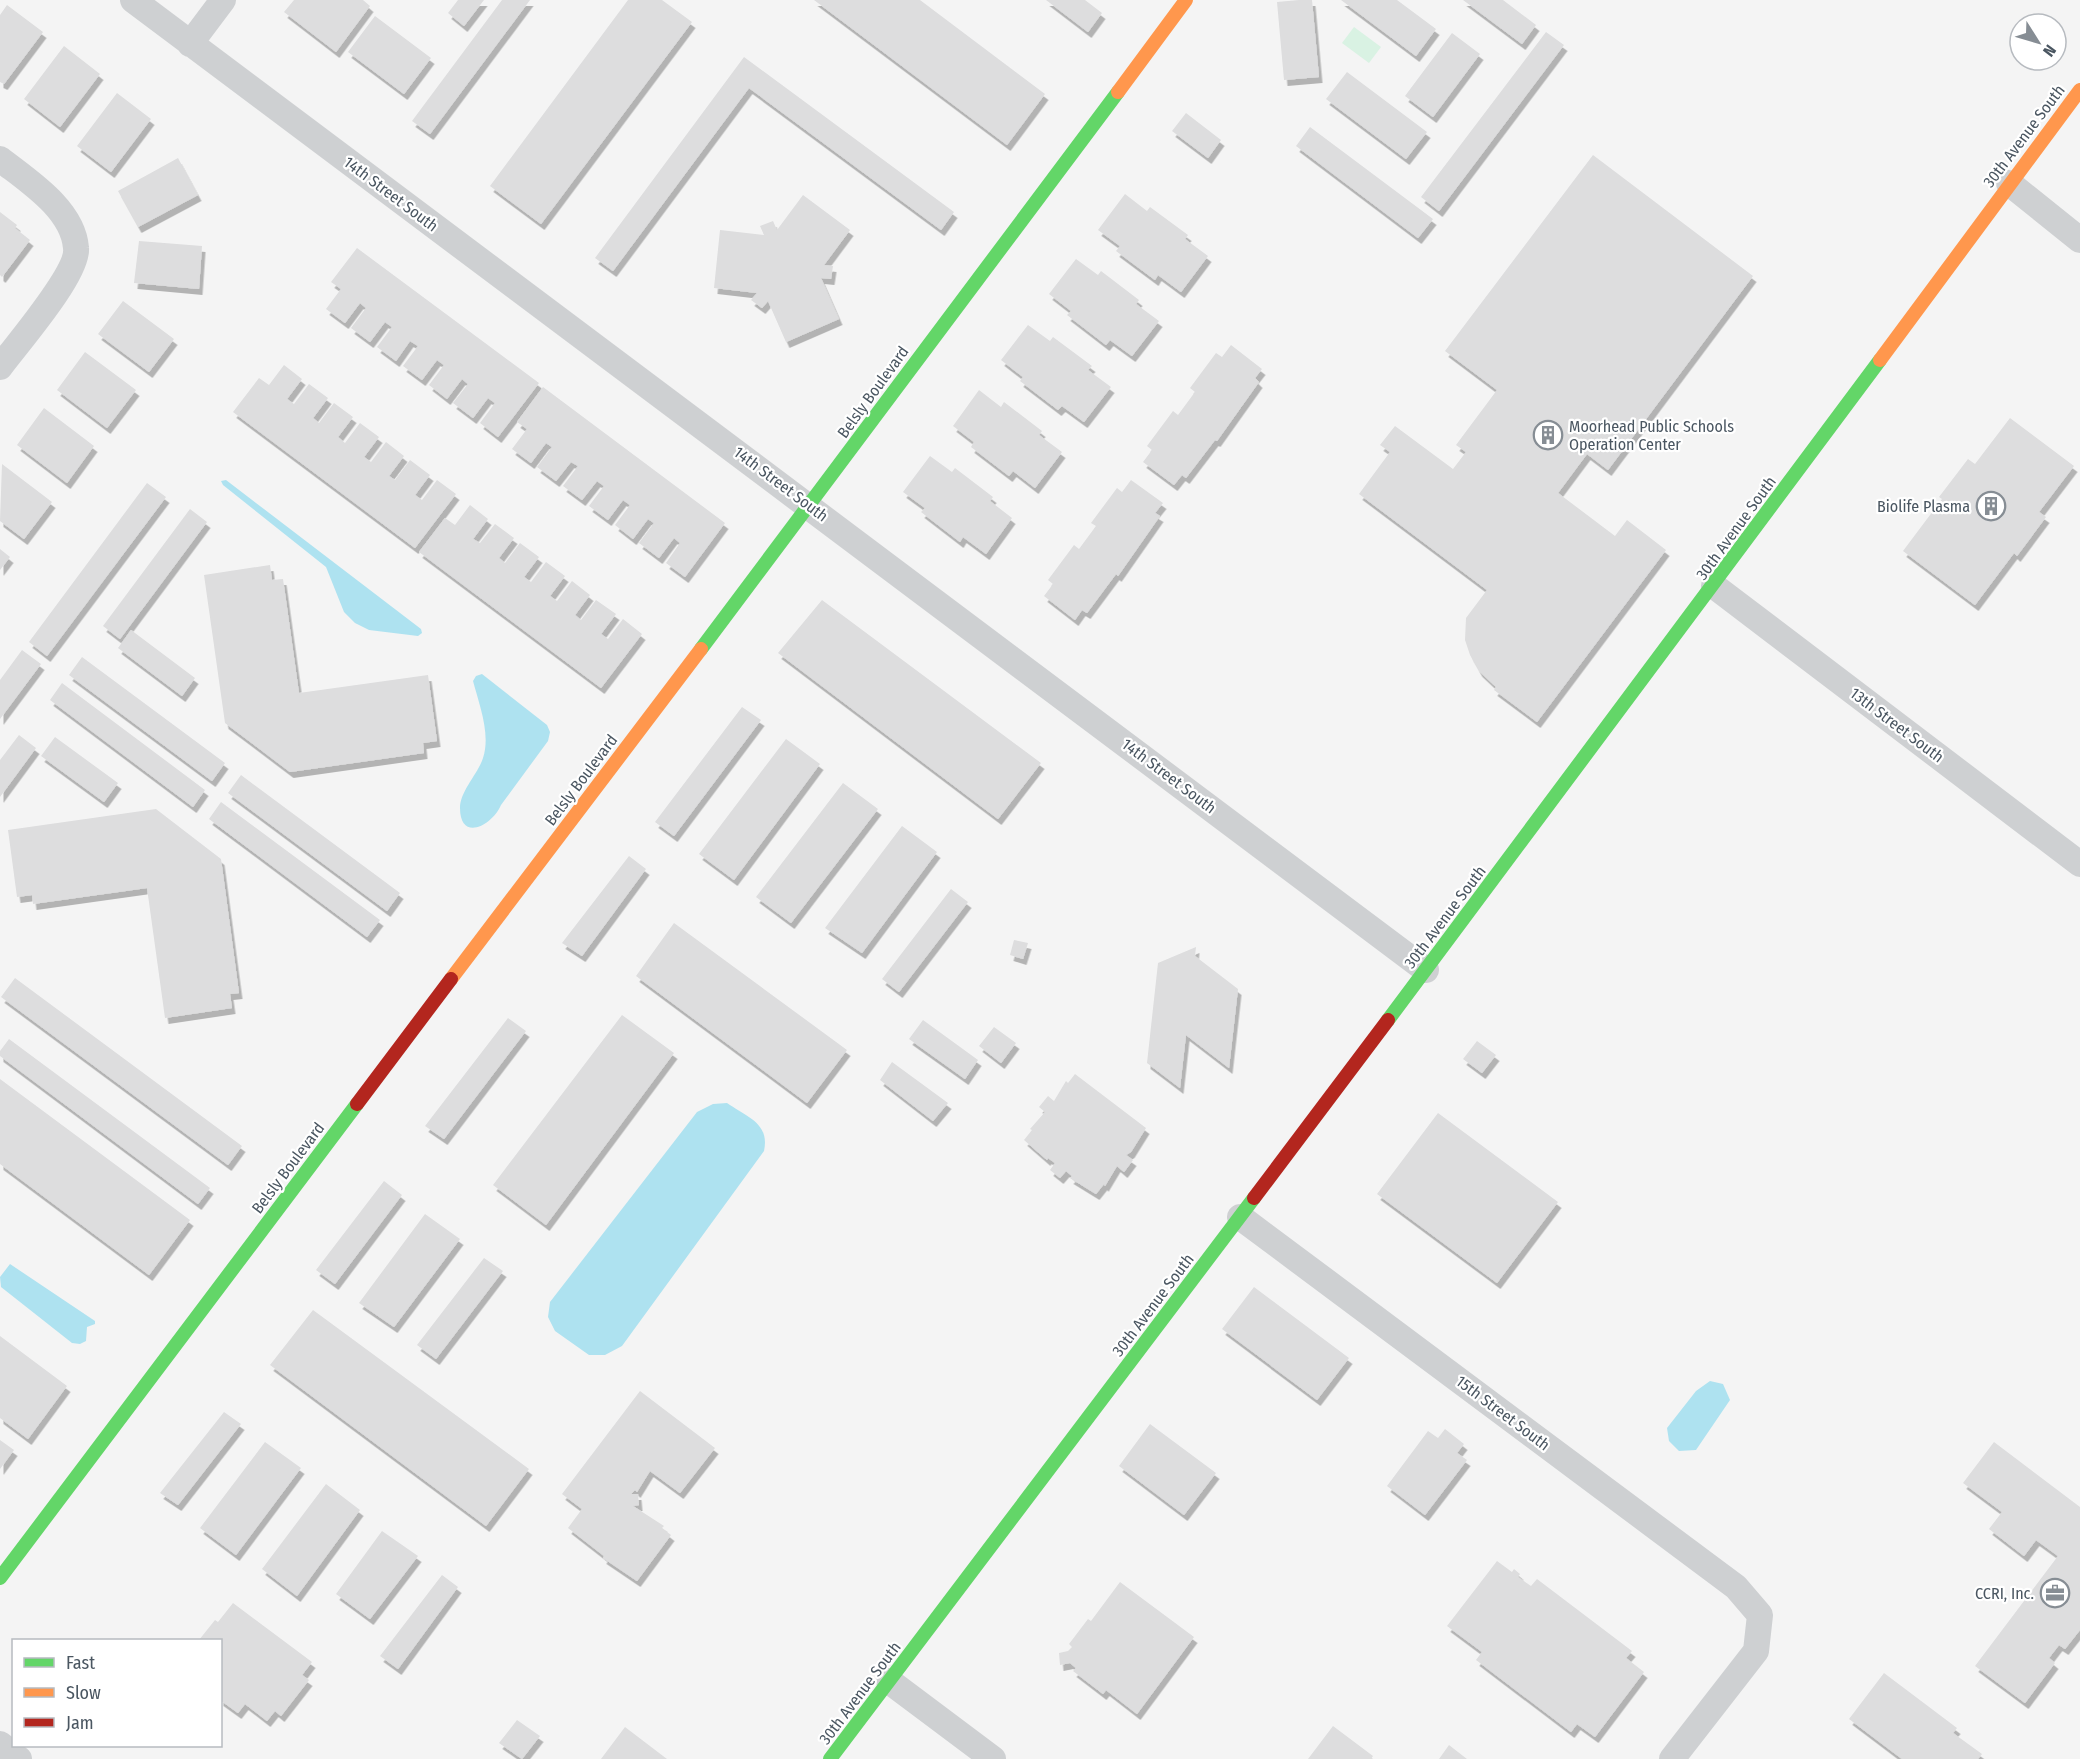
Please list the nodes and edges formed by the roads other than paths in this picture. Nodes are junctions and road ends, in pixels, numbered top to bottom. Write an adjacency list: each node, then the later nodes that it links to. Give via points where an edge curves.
1 (133, 0): 4 (street, 14th Street South)
2 (223, 0): 4 (street)
3 (1186, 0): 10 (street, Belsly Boulevard)
4 (190, 44): 10 (street, 14th Street South)
5 (2080, 90): 7 (street, 30th Avenue South)
6 (0, 159): 9 (street, via 50,199 70,225 77,249 73,269)
7 (2009, 183): 8 (street); 11 (street, 30th Avenue South)
8 (2080, 240)
9 (0, 367)
10 (810, 506): 13 (street, 14th Street South); 15 (street, Belsly Boulevard)
11 (1714, 586): 12 (street, 13th Street South); 13 (street, 30th Avenue South)
12 (2080, 864)
13 (1426, 970): 14 (street, 30th Avenue South)
14 (1240, 1217): 16 (street, 30th Avenue South); 21 (street, 15th Street South, via 1736,1587 1760,1615 1756,1651)
15 (0, 1578)
16 (889, 1681): 19 (street, 30th Avenue South); 20 (street)
17 (0, 1744): 18 (street)
18 (20, 1759)
19 (830, 1759)
20 (993, 1759)
21 (1672, 1759)

